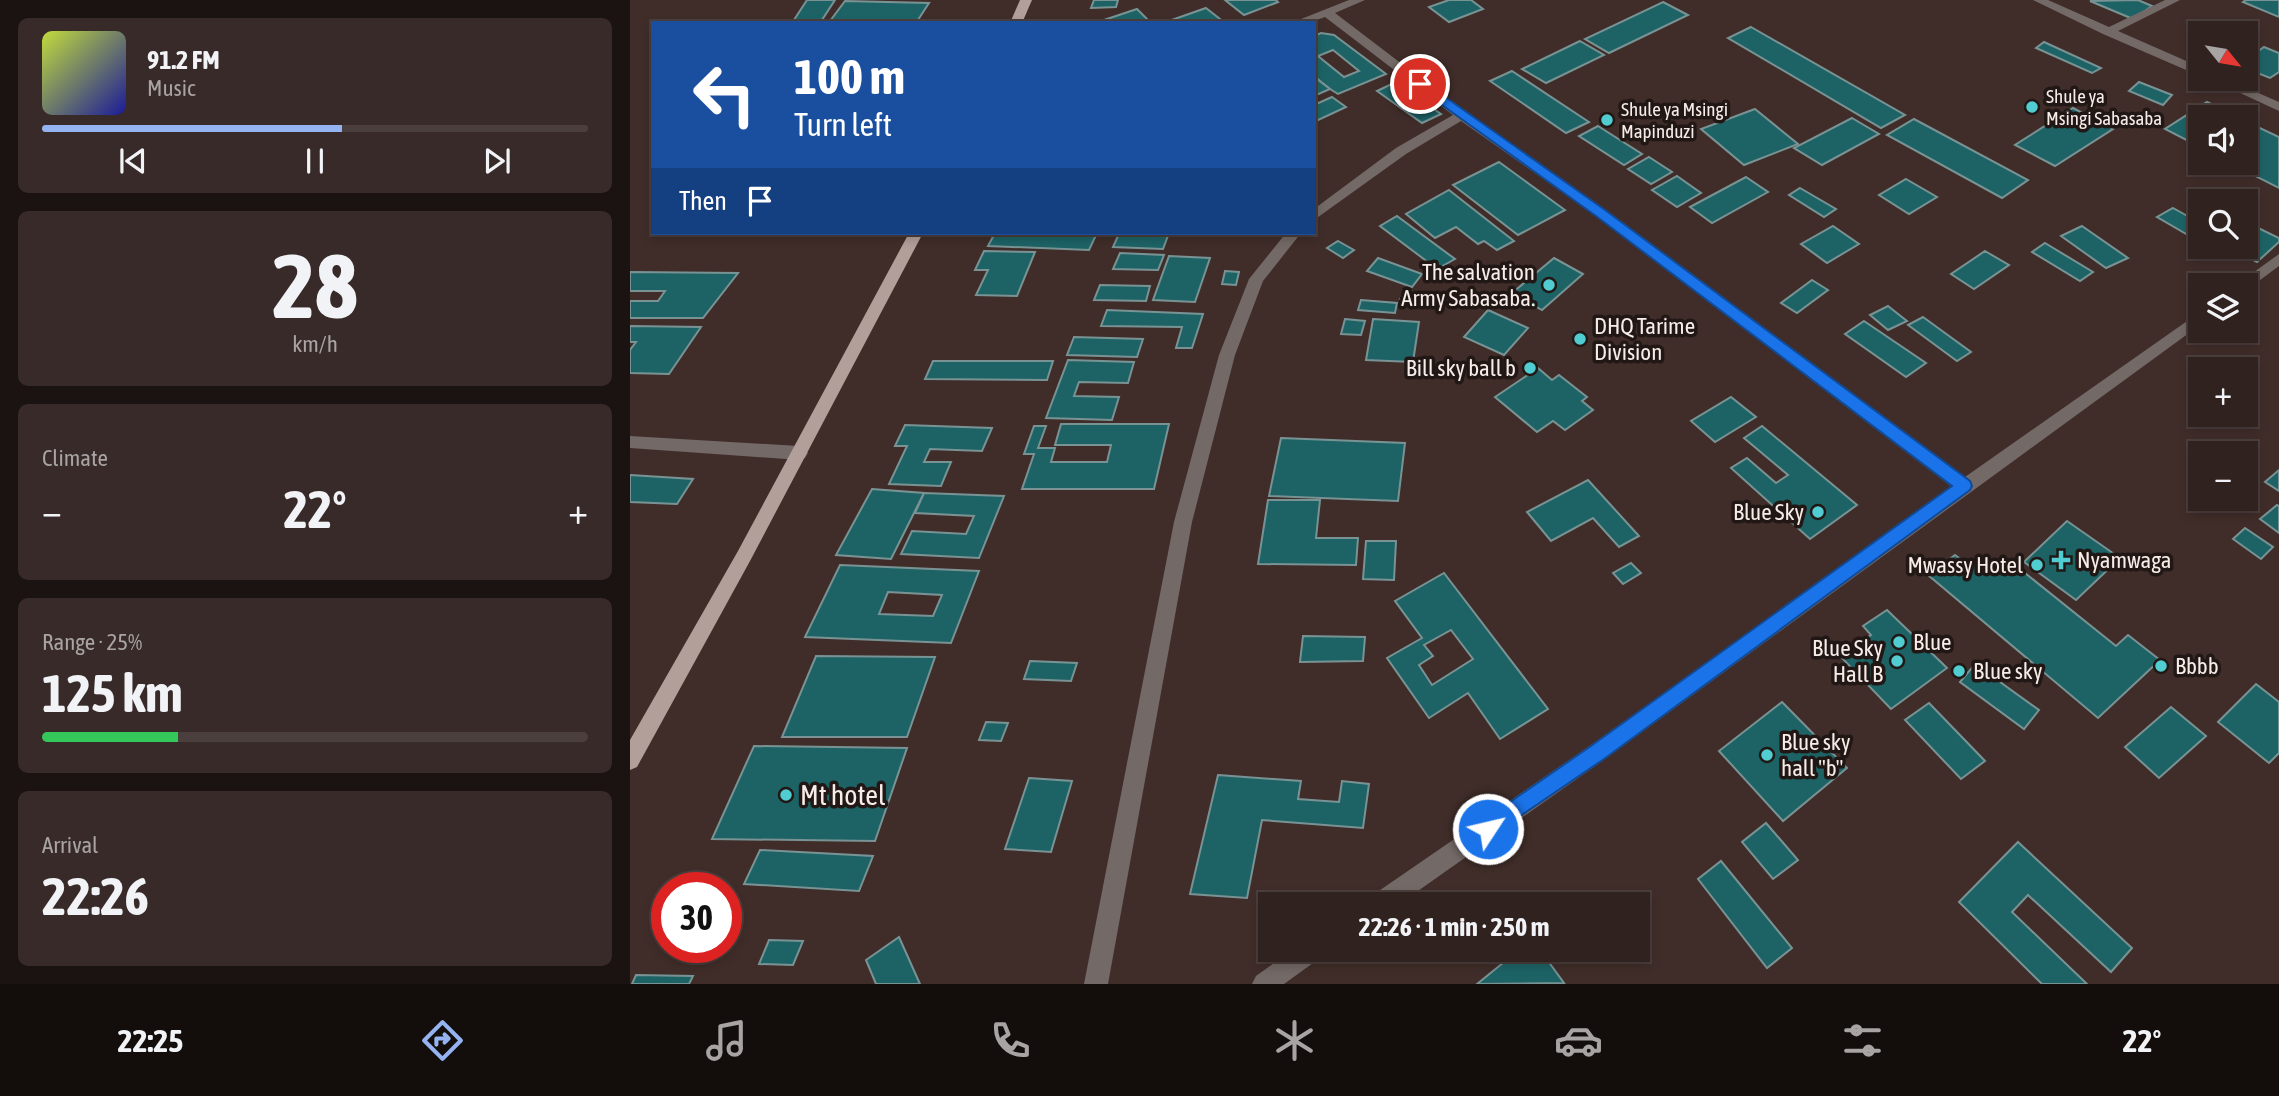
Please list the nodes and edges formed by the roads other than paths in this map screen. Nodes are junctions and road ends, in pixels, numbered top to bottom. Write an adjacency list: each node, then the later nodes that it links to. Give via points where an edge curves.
1 (1026, 0): 6 (main road)
2 (1359, 0): 5 (street)
3 (2039, 0): 8 (street)
4 (2174, 0): 8 (street)
5 (1325, 12): 7 (street); 12 (street)
6 (1017, 21)
7 (1302, 21)
8 (2107, 32): 9 (street)
9 (2188, 67)
10 (2243, 91): 11 (street)
11 (2279, 107)
12 (1461, 115): 13 (street, via 1401,151); 21 (street, via 1601,213)
13 (1316, 215)
14 (915, 235): 20 (main road)
15 (1292, 235): 25 (street, via 1256,279 1224,368 1183,522)
16 (2279, 259): 17 (street)
17 (2258, 274)
18 (2188, 326): 21 (street)
19 (630, 442): 20 (street)
20 (799, 453): 22 (main road)
21 (1964, 486): 23 (street)
22 (630, 760)
23 (1397, 892)
24 (1295, 962): 26 (street)
25 (1096, 984)
26 (1264, 984)

